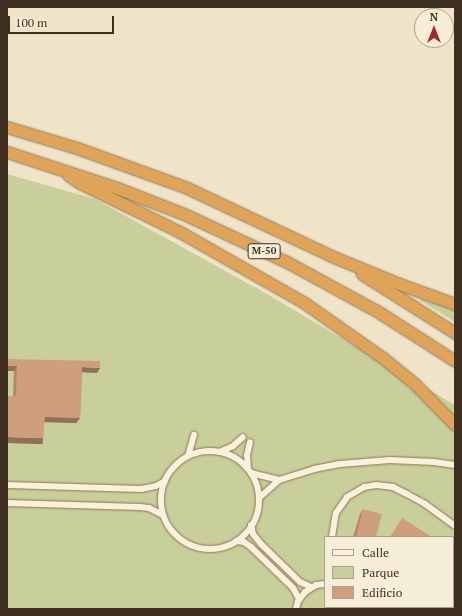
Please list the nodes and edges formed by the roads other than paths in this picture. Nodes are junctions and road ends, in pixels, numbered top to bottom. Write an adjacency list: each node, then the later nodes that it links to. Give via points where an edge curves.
1 (7, 127): 4 (highway, M-50, via 77,148 185,187)
2 (7, 152): 3 (highway, M-50)
3 (60, 169): 7 (highway, M-50, via 184,214 287,262 377,311); 8 (highway, via 80,183 180,232 306,304 413,382)
4 (336, 258): 5 (highway); 6 (highway, M-50)
5 (455, 304)
6 (455, 333)
7 (455, 360)
8 (455, 425)
9 (194, 435): 13 (street)
10 (243, 437): 12 (street, via 233,446)
11 (250, 442): 15 (street, via 247,455)
12 (219, 452): 13 (street, via 201,452); 15 (street, via 235,458)
13 (188, 456): 17 (street, via 174,466)
14 (455, 465): 16 (street, via 411,460 370,461 314,469)
15 (249, 471): 16 (street); 19 (street)
16 (279, 480): 19 (street)
17 (165, 481): 18 (street, via 141,489); 21 (street, via 161,500)
18 (7, 485)
19 (259, 498): 22 (street)
20 (7, 504): 21 (street, via 140,507 149,508)
21 (163, 515): 25 (street, via 175,534 190,544 209,548 222,547)
22 (251, 526): 25 (street); 27 (street, via 253,534 262,545 300,582)
23 (455, 526): 24 (street, via 407,494 393,487 376,486 364,487 347,497 336,514)
24 (332, 536)
25 (236, 541): 28 (street, via 251,546 293,588)
26 (324, 584): 27 (street)
27 (311, 587): 28 (street)
28 (299, 599): 29 (street)
29 (296, 609)

